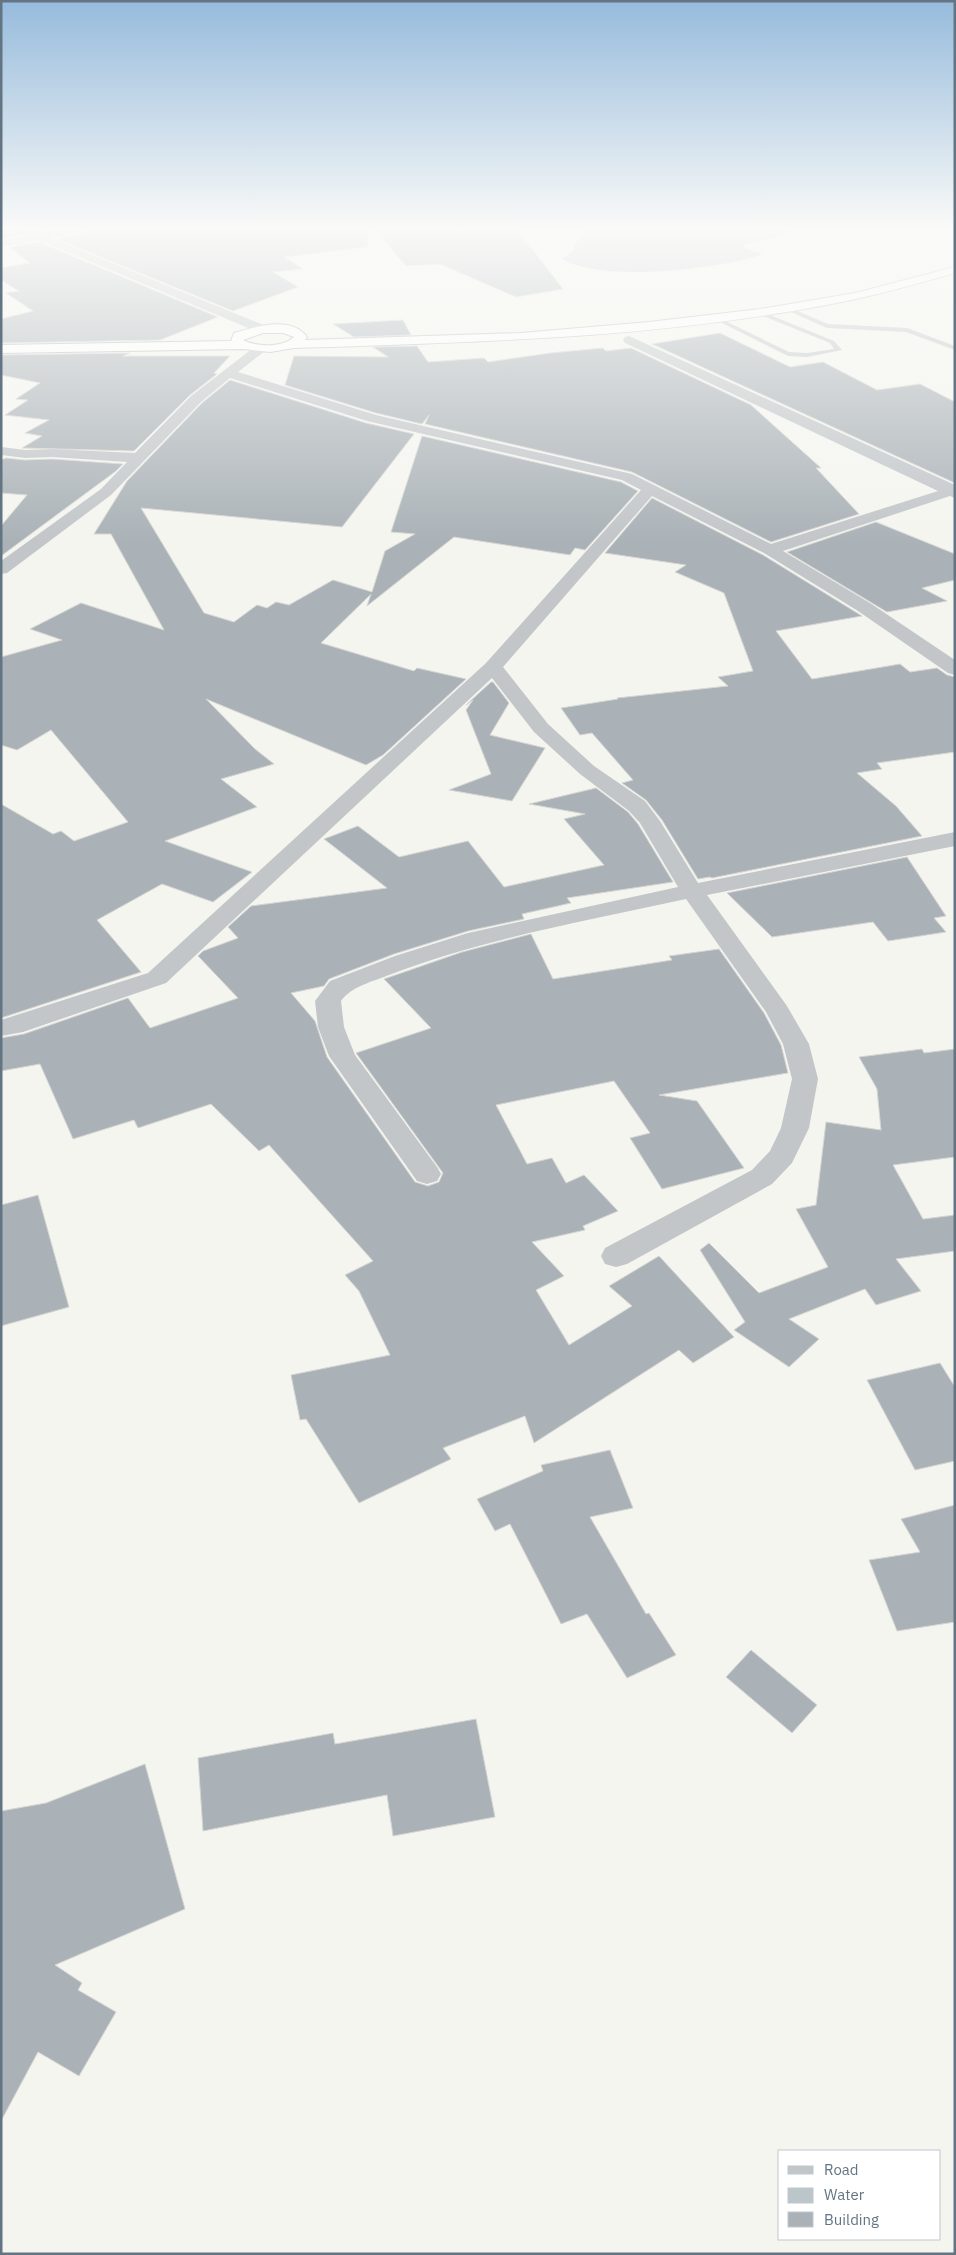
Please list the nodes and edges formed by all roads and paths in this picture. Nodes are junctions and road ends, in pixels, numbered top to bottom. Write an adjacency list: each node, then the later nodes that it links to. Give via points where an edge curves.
1 (254, 333): 10 (highway)
2 (289, 333): 8 (highway)
3 (405, 333): 8 (highway)
4 (560, 333): 8 (highway, via 521,337)
5 (746, 333): 6 (lane, via 788,354 839,350 832,342)
6 (811, 333)
7 (916, 333): 13 (lane)
8 (295, 338): 12 (highway)
9 (1, 339): 10 (highway)
10 (243, 339): 12 (highway); 14 (highway)
11 (629, 340): 19 (street)
12 (261, 348): 15 (street)
13 (955, 348)
14 (1, 349)
15 (230, 374): 17 (street, via 196,399); 18 (street, via 372,418 627,477)
16 (1, 451): 17 (street)
17 (139, 458): 21 (street, via 106,492)
18 (649, 490): 20 (street); 22 (street)
19 (953, 492): 20 (street)
20 (770, 550): 23 (street, via 864,607)
21 (1, 568)
22 (493, 667): 25 (street, via 541,728 587,770 637,806); 26 (street, via 157,978)
23 (955, 669)
24 (955, 839): 25 (street)
25 (692, 891): 27 (street, via 476,938 339,986 328,1001 331,1027 342,1056); 28 (street, via 778,1011 796,1044 805,1079 795,1128 782,1156 762,1177)
26 (1, 1028)
27 (427, 1174)
28 (616, 1256)

